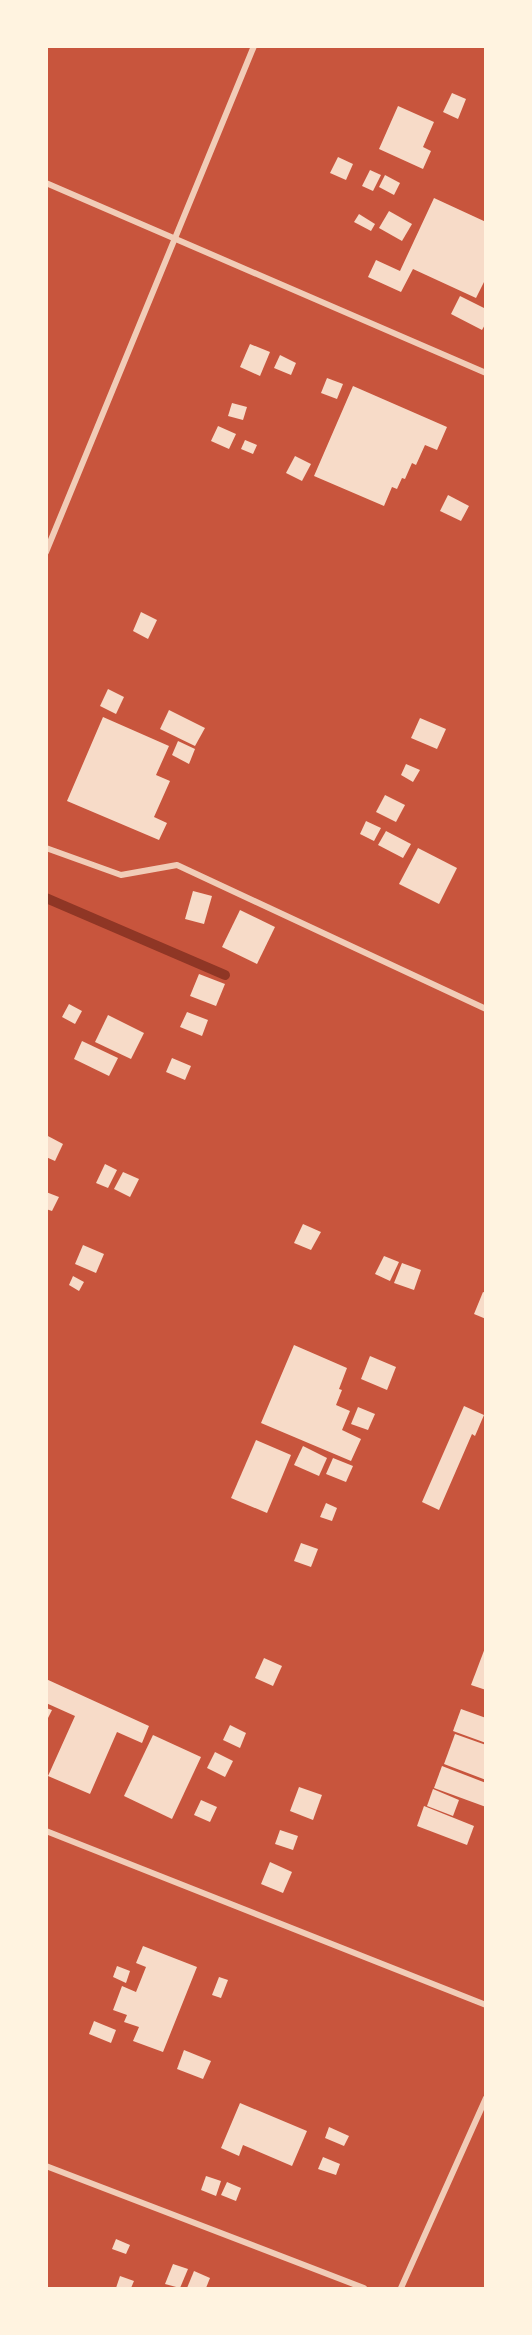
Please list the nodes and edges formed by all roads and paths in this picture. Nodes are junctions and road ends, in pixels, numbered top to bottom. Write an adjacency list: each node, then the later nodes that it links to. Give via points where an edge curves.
1 (254, 46): 3 (street)
2 (46, 183): 3 (street)
3 (175, 239): 4 (street); 5 (street)
4 (486, 373)
5 (46, 552)
6 (46, 848): 7 (street, via 121,875 177,865)
7 (486, 1009)
8 (47, 1832): 9 (street)
9 (486, 2005)
10 (486, 2098): 13 (street)
11 (46, 2166): 12 (street)
12 (364, 2289)
13 (402, 2289)

